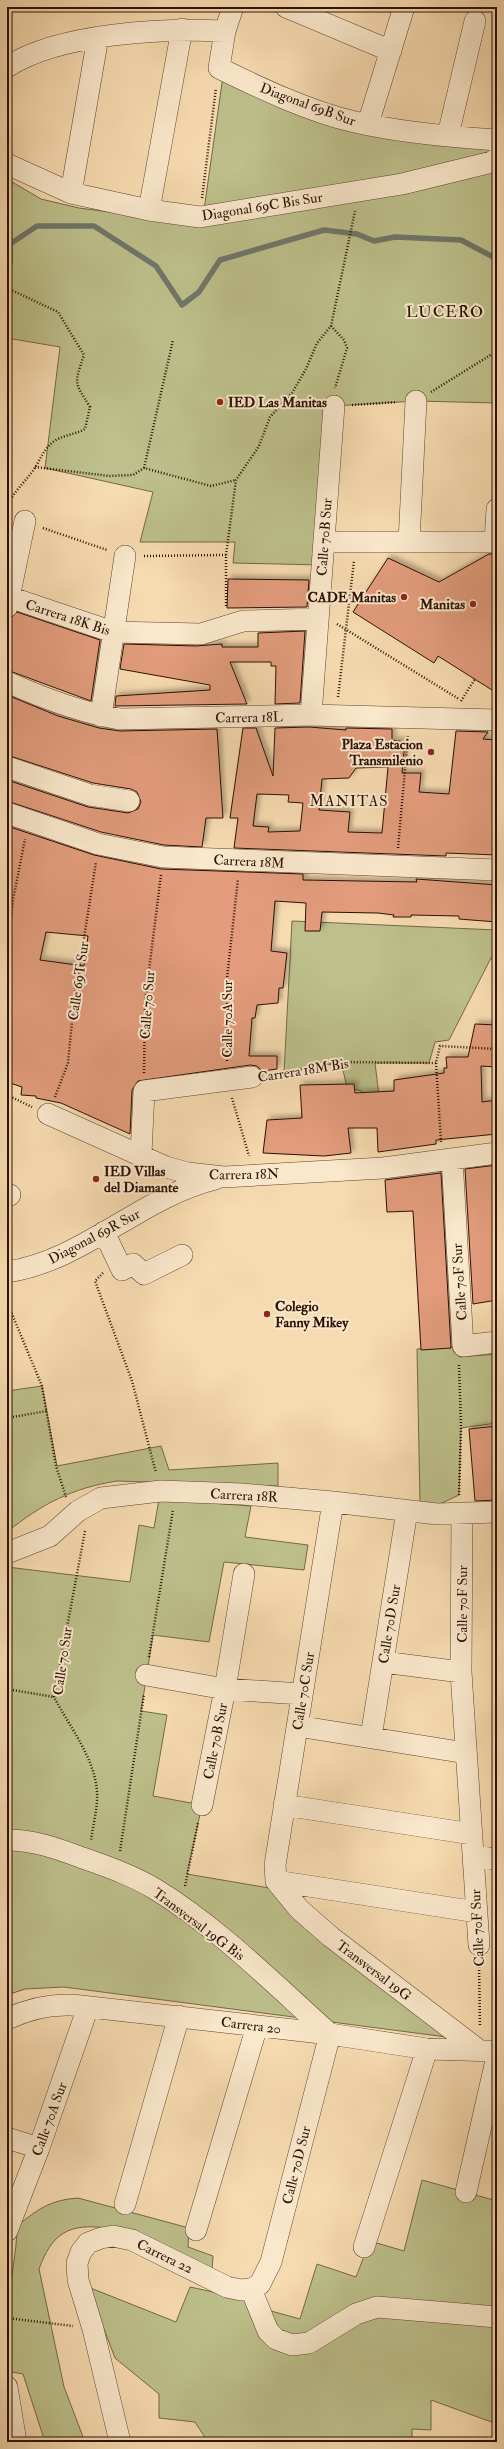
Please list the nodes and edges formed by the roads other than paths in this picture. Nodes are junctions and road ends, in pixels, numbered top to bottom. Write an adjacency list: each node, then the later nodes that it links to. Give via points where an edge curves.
1 (233, 7): 6 (street)
2 (286, 7): 8 (street)
3 (404, 7): 8 (street)
4 (475, 21): 11 (street)
5 (182, 29): 6 (street); 7 (street); 16 (street)
6 (225, 31): 10 (street, Diagonal 69B Sur, via 219,68 274,94 354,122)
7 (98, 37): 9 (street, via 47,50); 15 (street)
8 (391, 51): 10 (street)
9 (7, 66)
10 (368, 124): 11 (street, Diagonal 69B Sur)
11 (448, 135): 12 (street, Diagonal 69B Sur)
12 (497, 140)
13 (497, 158): 16 (street, Diagonal 69C Bis Sur, via 492,162 402,184 200,217)
14 (7, 164): 15 (street, Diagonal 69C Bis Sur)
15 (71, 193): 16 (street, Diagonal 69C Bis Sur)
16 (149, 210)
17 (416, 401): 22 (street)
18 (334, 406): 21 (street, Calle 70B Sur)
19 (497, 509): 23 (street)
20 (25, 521): 25 (street)
21 (324, 542): 22 (street); 26 (street, Calle 70B Sur)
22 (409, 542): 23 (street)
23 (496, 542)
24 (125, 556): 27 (street)
25 (8, 602): 27 (street, Carrera 18K Bis)
26 (318, 618): 27 (street, Carrera 18K Bis, via 243,621 201,634); 29 (street, Calle 70B Sur)
27 (113, 632): 30 (street)
28 (7, 682): 30 (street, Carrera 18L, via 48,700)
29 (311, 715): 30 (street, Carrera 18L, via 142,720); 31 (street, Carrera 18L)
30 (101, 716)
31 (497, 720)
32 (7, 766): 33 (street, via 90,795)
33 (129, 801)
34 (7, 813): 35 (street, Carrera 18M, via 98,844 163,857)
35 (497, 870)
36 (252, 1077): 39 (street, Carrera 18M Bis, via 144,1091)
37 (48, 1114): 39 (street, Carrera 18N)
38 (497, 1153): 40 (street, Carrera 18N)
39 (141, 1154): 41 (street, Carrera 18N, via 166,1167 188,1173)
40 (447, 1160): 41 (street, Carrera 18N, via 383,1168); 45 (street, Calle 70F Sur, via 463,1346)
41 (224, 1177): 42 (street, Diagonal 69R Sur, via 173,1194)
42 (104, 1232): 43 (street, via 122,1270 133,1264 144,1274); 44 (street, Diagonal 69R Sur, via 43,1262 22,1270)
43 (182, 1255)
44 (7, 1272)
45 (497, 1342)
46 (333, 1502): 47 (street, Carrera 18R); 50 (street, Carrera 18R, via 242,1494 161,1491 101,1498 84,1507 50,1536); 56 (street, Calle 70C Sur)
47 (407, 1511): 49 (street, Carrera 18R); 52 (street, Calle 70D Sur)
48 (497, 1512): 49 (street, Carrera 18R)
49 (462, 1515): 53 (street, Calle 70F Sur)
50 (7, 1552)
51 (244, 1574): 55 (street, Calle 70B Sur)
52 (383, 1662): 53 (street); 58 (street, Calle 70D Sur)
53 (461, 1672): 59 (street, Calle 70F Sur)
54 (146, 1675): 55 (street)
55 (225, 1689): 56 (street); 60 (street, Calle 70B Sur)
56 (302, 1694): 57 (street, Calle 70C Sur)
57 (297, 1726): 58 (street); 61 (street, Calle 70C Sur)
58 (371, 1738): 59 (street)
59 (466, 1753): 62 (street, Calle 70F Sur)
60 (202, 1805)
61 (284, 1805): 62 (street); 66 (street, Calle 70C Sur, via 275,1865)
62 (472, 1834): 64 (street, Calle 70F Sur)
63 (7, 1840): 73 (street, Transversal 19G Bis, via 48,1846 117,1870 154,1889 182,1908 254,1966)
64 (473, 1856): 65 (street); 67 (street, Calle 70F Sur)
65 (497, 1859)
66 (276, 1881): 67 (street); 75 (street, Transversal 19G, via 299,1909 331,1937)
67 (477, 1912): 68 (street, Calle 70F Sur)
68 (479, 1945)
69 (88, 2007): 70 (street, Carrera 20); 71 (street, Carrera 20, via 57,2004 36,2008); 77 (street, Calle 70A Sur)
70 (179, 2016): 72 (street, Carrera 20); 79 (street)
71 (7, 2019)
72 (257, 2026): 73 (street, Carrera 20); 80 (street)
73 (330, 2034): 74 (street, Carrera 20); 83 (street, Calle 70D Sur, via 271,2262 264,2278)
74 (427, 2049): 75 (street, Carrera 20); 82 (street)
75 (491, 2053): 78 (street)
76 (7, 2138): 77 (street)
77 (39, 2148): 81 (street, Calle 70A Sur)
78 (466, 2192)
79 (126, 2204)
80 (196, 2230)
81 (7, 2231)
82 (364, 2247)
83 (251, 2289): 84 (street, via 268,2331 276,2339 292,2345 309,2343 356,2314 376,2307); 87 (street, Carrera 22, via 227,2287 132,2240 113,2236 88,2243 77,2263 78,2280 93,2329)
84 (497, 2317)
85 (8, 2387): 86 (street)
86 (16, 2442)
87 (120, 2442)

